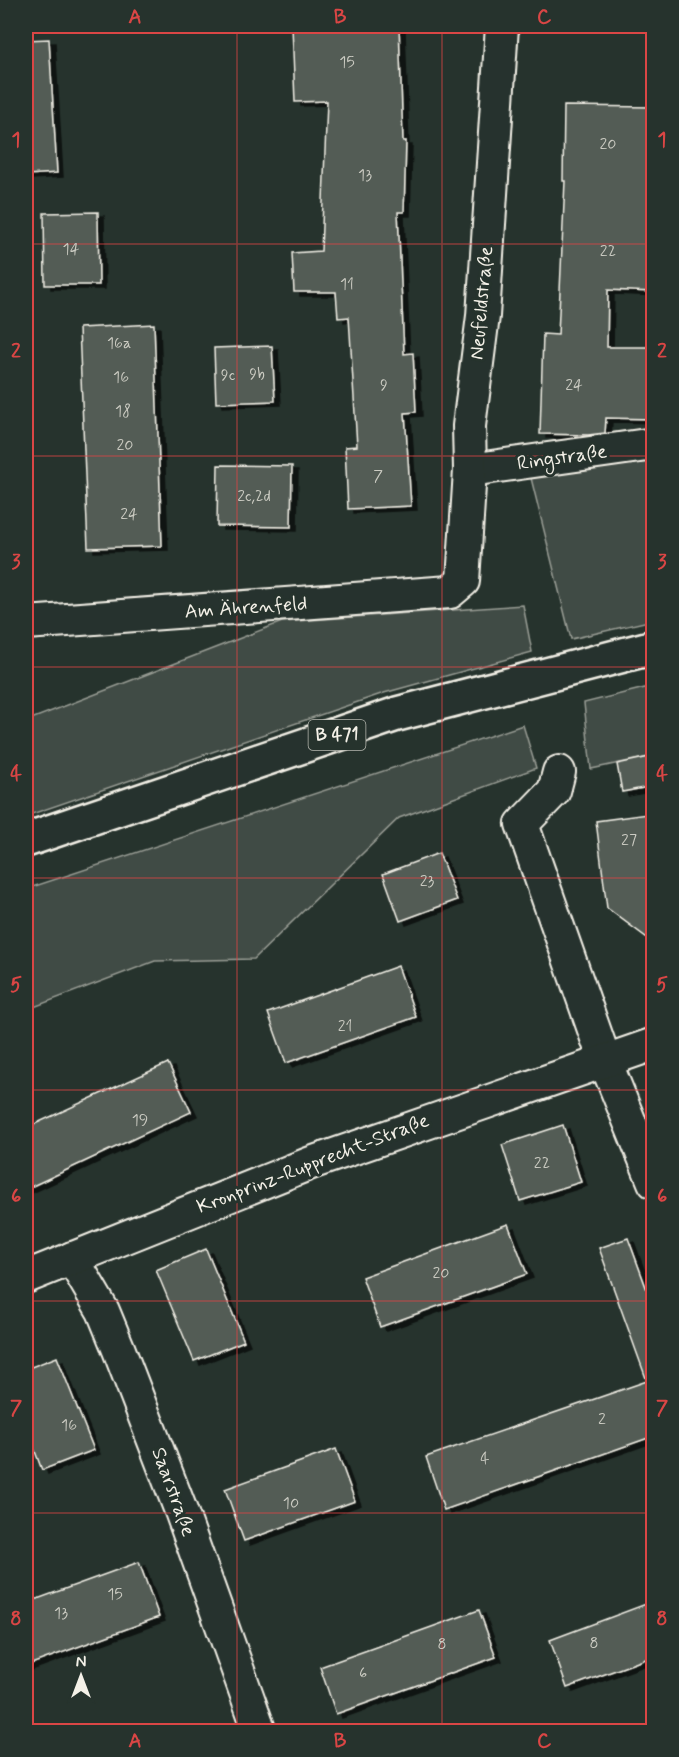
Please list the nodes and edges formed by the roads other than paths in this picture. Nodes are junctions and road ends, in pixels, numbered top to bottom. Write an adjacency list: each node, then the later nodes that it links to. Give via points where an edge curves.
1 (502, 26): 3 (street, Neufeldstraße, via 483,316 470,426)
2 (654, 444): 3 (street, Ringstraße)
3 (470, 470): 4 (street, Neufeldstraße)
4 (463, 580): 5 (street, Am Ährenfeld, via 450,592)
5 (26, 623)
6 (654, 647): 8 (highway, B 471, via 397,714)
7 (559, 771): 10 (street, via 554,791 522,824)
8 (26, 840)
9 (654, 1044): 10 (street, Kronprinz-Rupprecht-Straße)
10 (604, 1061): 11 (street); 12 (street, Kronprinz-Rupprecht-Straße, via 385,1136)
11 (654, 1182)
12 (72, 1258): 13 (street, Kronprinz-Rupprecht-Straße); 14 (street, Saarstraße, via 103,1311 119,1350)
13 (26, 1276)
14 (260, 1731)

